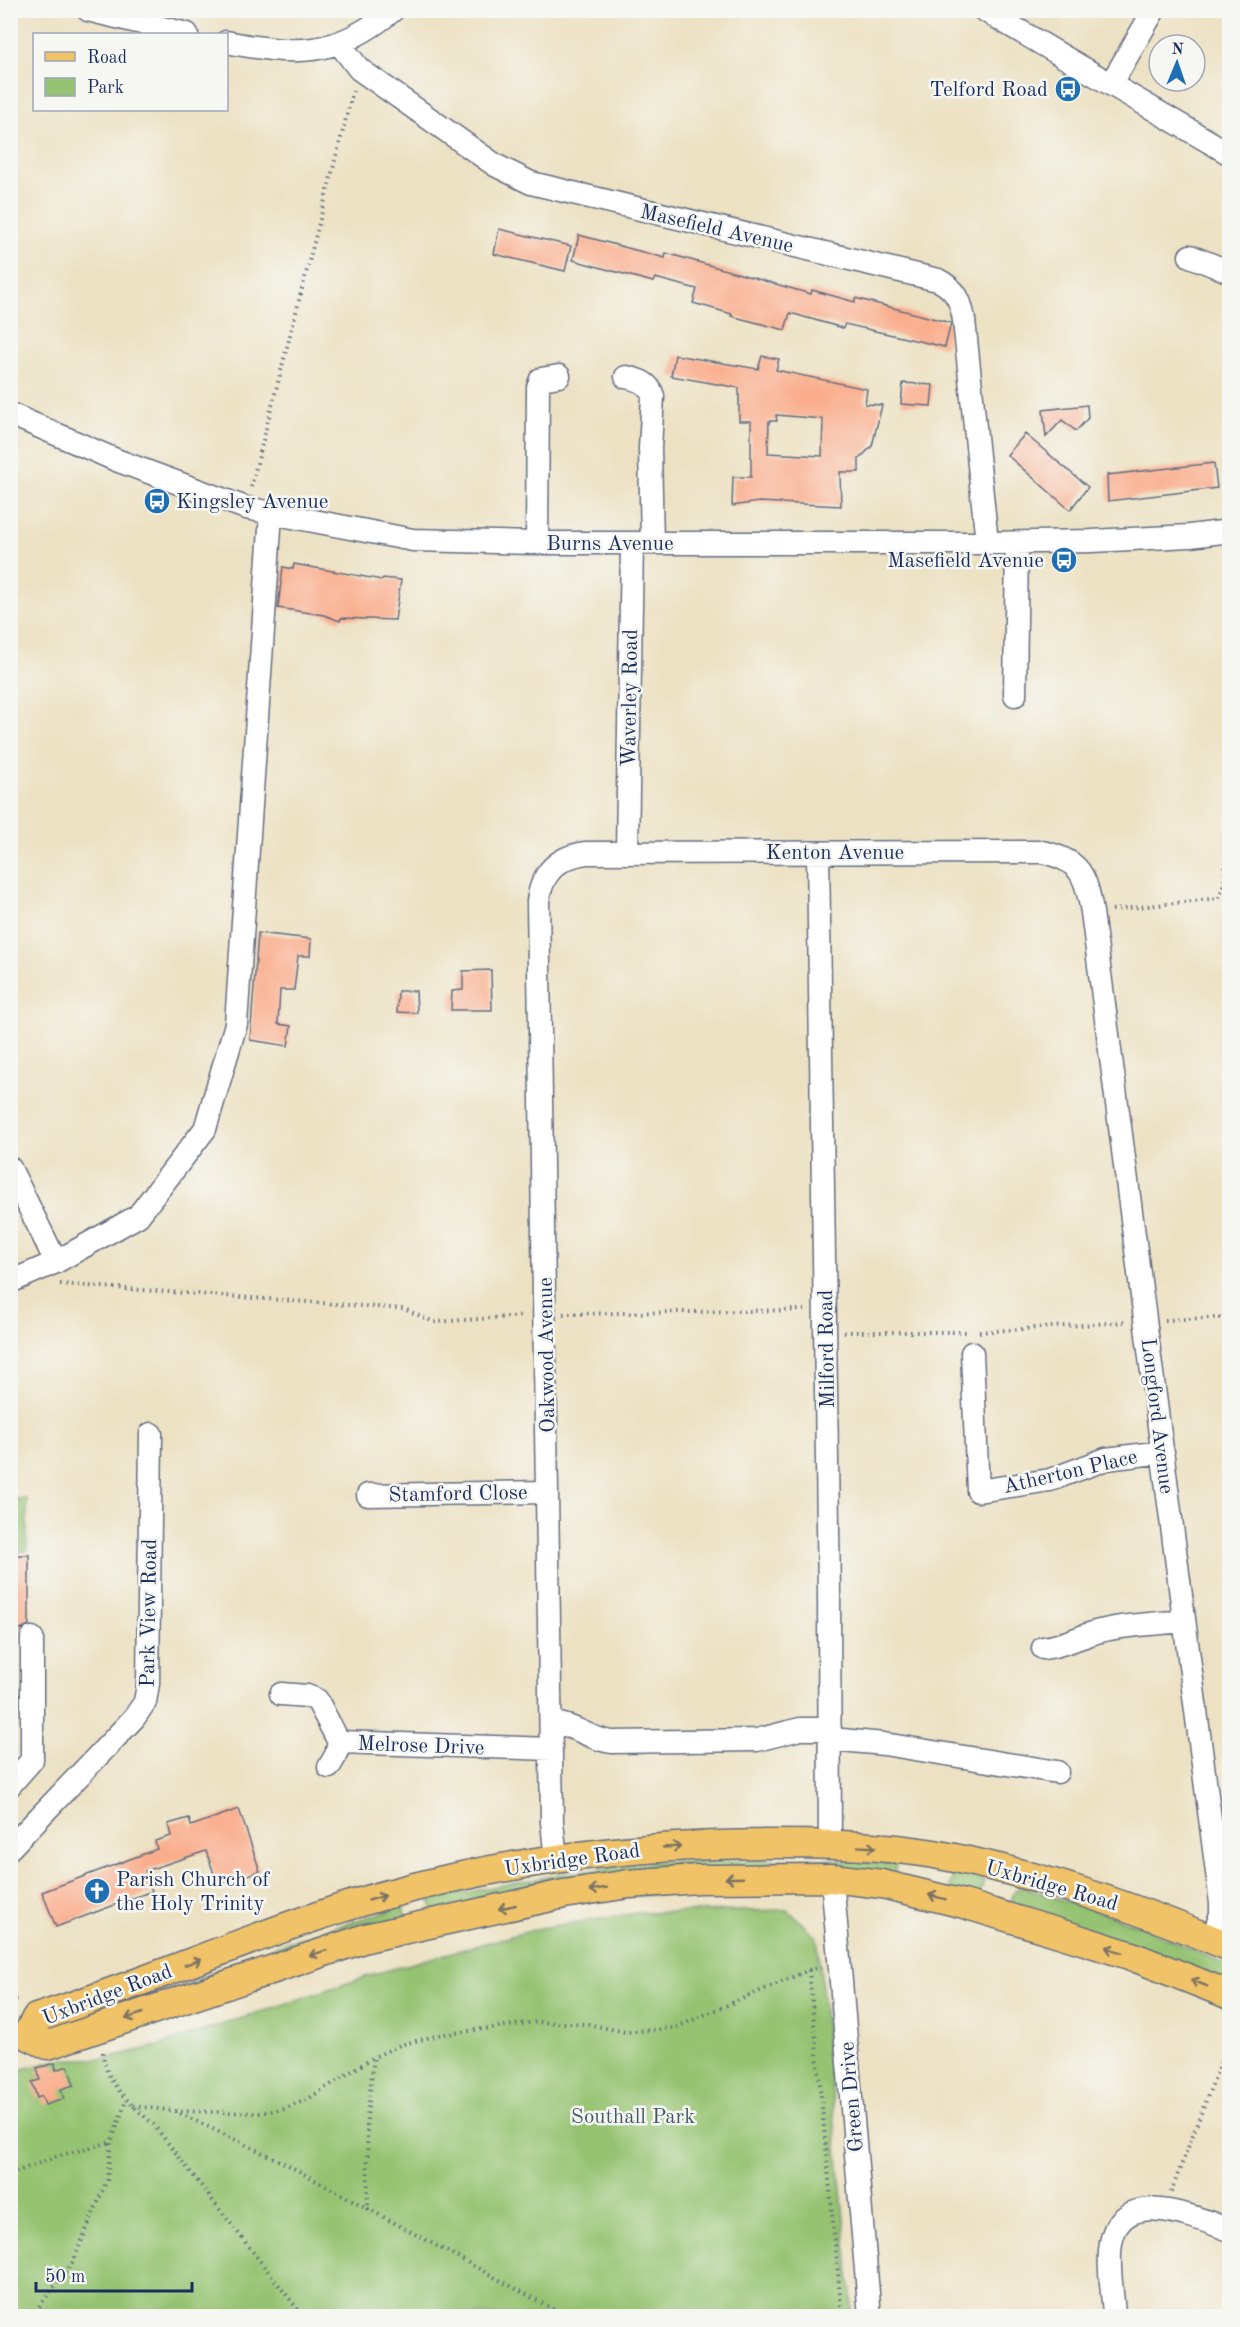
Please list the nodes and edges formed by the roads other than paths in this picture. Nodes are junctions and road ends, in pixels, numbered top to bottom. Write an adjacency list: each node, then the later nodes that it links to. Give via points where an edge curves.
1 (88, 10): 5 (street)
2 (393, 10): 7 (street)
3 (984, 10): 8 (street)
4 (1154, 10): 8 (street)
5 (176, 25)
6 (228, 42): 7 (street, via 295,52)
7 (339, 43): 19 (street, Masefield Avenue, via 359,69 495,165 531,183 948,285 958,297 964,320)
8 (1111, 84): 9 (street)
9 (1230, 154)
10 (1190, 256): 11 (street)
11 (1230, 272)
12 (559, 376): 17 (street, via 541,379 538,387)
13 (626, 377): 18 (street, Waverley Road, via 641,381 653,396)
14 (10, 414): 15 (street, Burns Avenue, via 127,464)
15 (271, 514): 17 (street, Burns Avenue, via 413,540); 27 (street, via 236,1024 205,1129 138,1216)
16 (1230, 531): 20 (street, Burns Avenue)
17 (537, 543): 18 (street, Burns Avenue)
18 (642, 543): 19 (street, Burns Avenue); 22 (street, Waverley Road)
19 (987, 543): 20 (street, Burns Avenue)
20 (1017, 543): 21 (street)
21 (1015, 695)
22 (627, 852): 23 (street, Kenton Avenue); 24 (street, Kenton Avenue, via 586,853)
23 (818, 853): 25 (street, Kenton Avenue, via 1042,852 1080,870); 39 (street, Milford Road)
24 (563, 859): 32 (street, Oakwood Avenue, via 543,879 538,901)
25 (1091, 902): 31 (street, Longford Avenue)
26 (10, 1168): 27 (street)
27 (50, 1265): 28 (street)
28 (10, 1282)
29 (972, 1353): 31 (street, Atherton Place, via 978,1491 1050,1480 1106,1459)
30 (151, 1434): 46 (street, Park View Road, via 145,1702)
31 (1163, 1452): 34 (street, Longford Avenue)
32 (548, 1492): 33 (street, Stamford Close); 38 (street, Oakwood Avenue)
33 (368, 1495)
34 (1184, 1621): 36 (street, via 1110,1629 1064,1646); 53 (street, Longford Avenue, via 1221,1904)
35 (32, 1638): 44 (street, via 32,1760)
36 (1043, 1648)
37 (281, 1694): 40 (street, Melrose Drive, via 317,1700)
38 (551, 1723): 39 (street, via 568,1724 612,1742 757,1740 791,1730); 41 (street, Oakwood Avenue)
39 (830, 1734): 43 (street); 45 (street, Milford Road)
40 (339, 1742): 41 (street, Melrose Drive); 42 (street)
41 (551, 1749): 47 (street, Oakwood Avenue)
42 (328, 1767)
43 (1057, 1772)
44 (10, 1785)
45 (830, 1845): 47 (main road, Uxbridge Road, one-way to 45, via 668,1846); 48 (main road, Uxbridge Road, one-way to 48, via 930,1853)
46 (10, 1848)
47 (556, 1859): 50 (main road, Uxbridge Road)
48 (1003, 1869): 51 (main road); 53 (main road, Uxbridge Road, via 1095,1894)
49 (832, 1878): 51 (main road, Uxbridge Road, one-way to 49, via 882,1884); 52 (main road, Uxbridge Road, one-way to 52, via 629,1884 564,1894); 57 (street, Green Drive)
50 (414, 1887): 52 (main road); 55 (main road, Uxbridge Road, one-way to 50, via 36,2018 342,1908)
51 (993, 1912): 54 (main road, Uxbridge Road, one-way to 51, via 1129,1955)
52 (422, 1926): 55 (main road, Uxbridge Road, one-way to 55, via 366,1938 48,2045)
53 (1221, 1943)
54 (1230, 1995)
55 (19, 2036)
56 (1230, 2230): 58 (street, via 1164,2209 1145,2209 1129,2216 1113,2234 1110,2253)
57 (870, 2316)
58 (1114, 2316)

